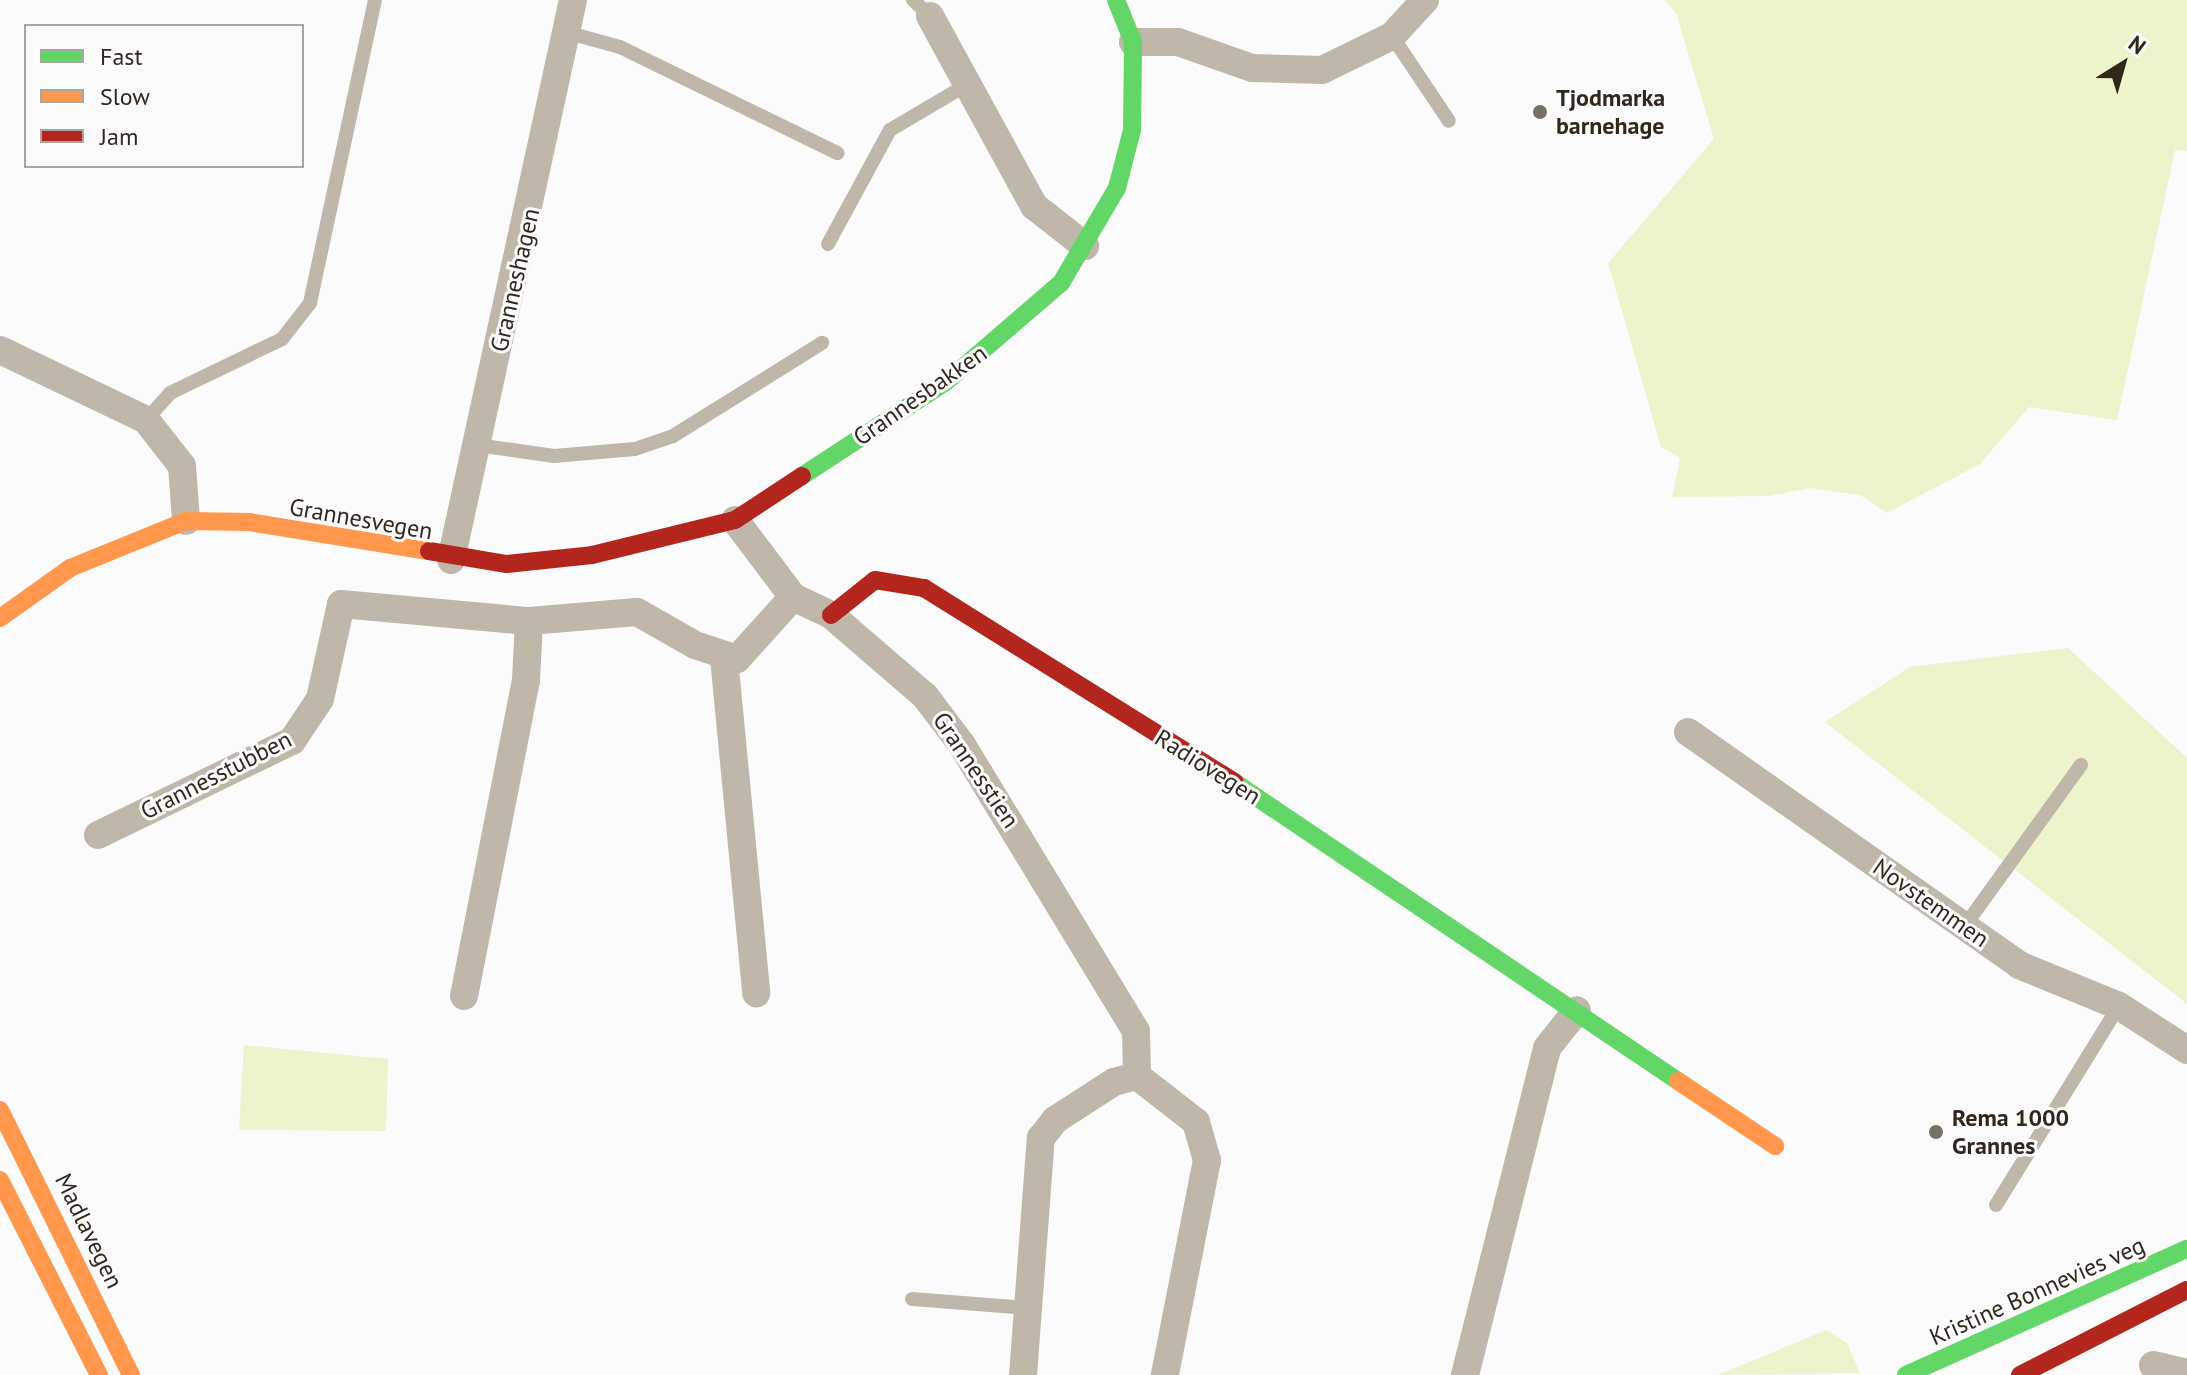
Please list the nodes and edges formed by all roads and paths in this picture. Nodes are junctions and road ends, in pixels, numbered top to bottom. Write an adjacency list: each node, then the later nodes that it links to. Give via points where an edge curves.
1 (375, 0): 16 (lane, via 310,303 282,339 170,393)
2 (573, 0): 6 (street, Granneshagen)
3 (1116, 0): 8 (street, Grannesbakken)
4 (1425, 0): 7 (street)
5 (921, 8): 9 (street)
6 (569, 33): 11 (lane, via 620,47); 17 (street, Granneshagen)
7 (1392, 36): 8 (street, via 1322,70 1288,73 1178,42); 10 (lane)
8 (1133, 42): 13 (street, Grannesbakken, via 1132,130 1117,188)
9 (968, 84): 12 (lane, via 890,130); 13 (street, via 1034,206)
10 (1449, 121)
11 (837, 153)
12 (828, 244)
13 (1085, 246): 18 (street, Grannesbakken, via 1030,314 947,381)
14 (822, 343): 17 (lane, via 673,436 635,449 554,456)
15 (0, 350): 16 (street, via 103,393)
16 (146, 420): 19 (street, via 182,466)
17 (477, 445): 20 (street, Granneshagen)
18 (735, 520): 20 (street, Grannesvegen, via 592,555 507,564); 21 (street, Grannesstien)
19 (186, 521): 20 (street, Grannesvegen, via 249,522); 23 (street, Grannesvegen, via 70,568)
20 (451, 560)
21 (793, 597): 22 (street, Grannesstien); 25 (street, via 749,653)
22 (831, 615): 33 (street, Radiovegen, via 875,580 924,588); 35 (street, Grannesstien, via 925,696 962,745 1136,1031)
23 (0, 618)
24 (529, 621): 25 (street, Grannesstubben, via 637,612); 28 (street, Grannesstubben, via 341,604 320,699 292,741); 31 (street, via 526,680)
25 (724, 658): 30 (street)
26 (1688, 732): 29 (street, Novstemmen)
27 (2081, 765): 29 (lane)
28 (98, 835)
29 (1964, 927): 32 (street, Novstemmen, via 2019,965)
30 (756, 993)
31 (464, 996)
32 (2119, 1006): 34 (street, Novstemmen); 39 (lane)
33 (1577, 1010): 37 (street, Radiovegen); 50 (street, via 1547,1048)
34 (2187, 1050)
35 (1137, 1076): 43 (street, via 1114,1082 1055,1120 1041,1138); 49 (street, via 1196,1122 1207,1160)
36 (0, 1110): 47 (street, Madlavegen)
37 (1775, 1146)
38 (0, 1180): 46 (street)
39 (1996, 1205)
40 (2187, 1249): 51 (street, Kristine Bonnevies veg)
41 (2187, 1290): 52 (street)
42 (912, 1299): 43 (lane)
43 (1030, 1308): 48 (street)
44 (2153, 1365): 45 (street)
45 (2187, 1373)
46 (99, 1375)
47 (131, 1375)
48 (1023, 1375)
49 (1165, 1375)
50 (1465, 1375)
51 (1906, 1375)
52 (2020, 1375)

